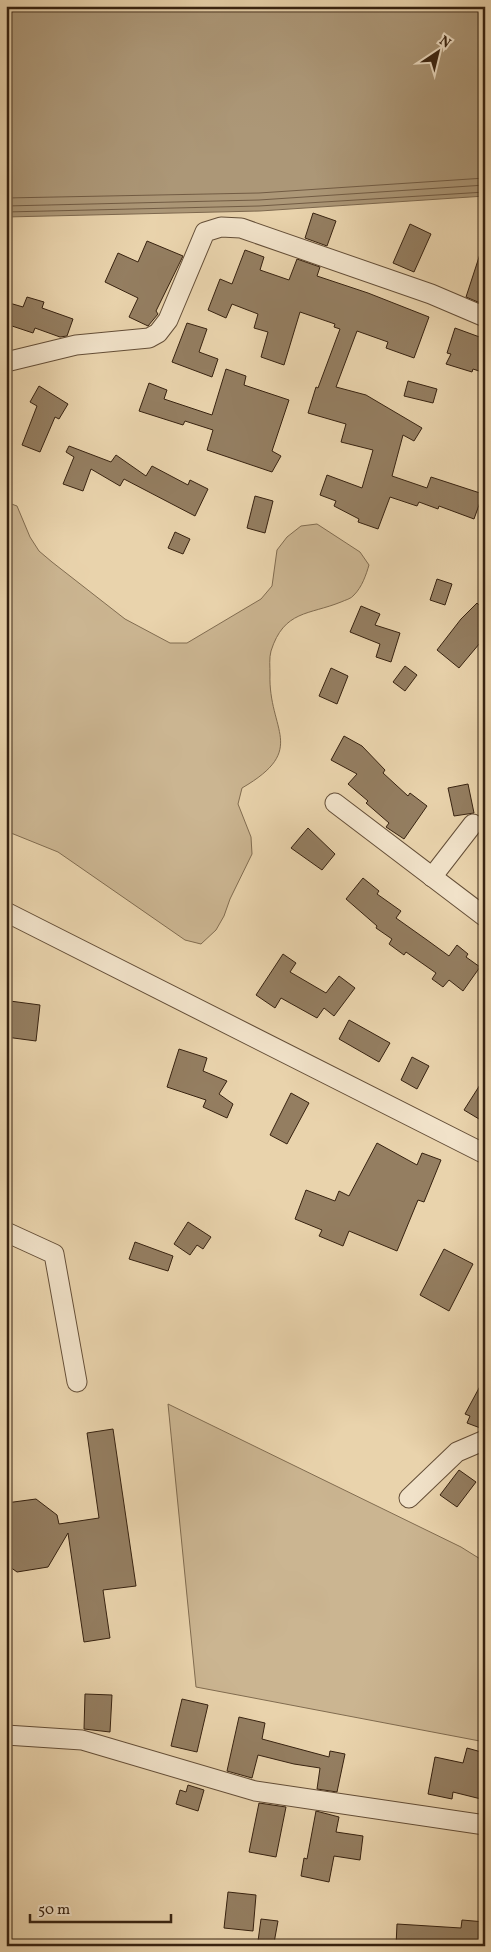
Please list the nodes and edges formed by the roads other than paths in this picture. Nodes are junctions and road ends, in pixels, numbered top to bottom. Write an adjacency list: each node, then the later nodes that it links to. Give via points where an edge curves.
1 (485, 318): 2 (street, via 432,294 242,228 220,227 204,232 168,320 158,333 149,338 76,345)
2 (6, 362)
3 (335, 803): 5 (street)
4 (473, 824): 5 (street)
5 (432, 877): 7 (street)
6 (6, 912): 8 (street)
7 (485, 917)
8 (485, 1154)
9 (6, 1232): 10 (street, via 54,1254)
10 (77, 1382)
11 (485, 1440): 12 (street, via 457,1452)
12 (409, 1498)
13 (6, 1735): 14 (street, via 82,1740 255,1791)
14 (485, 1825)

